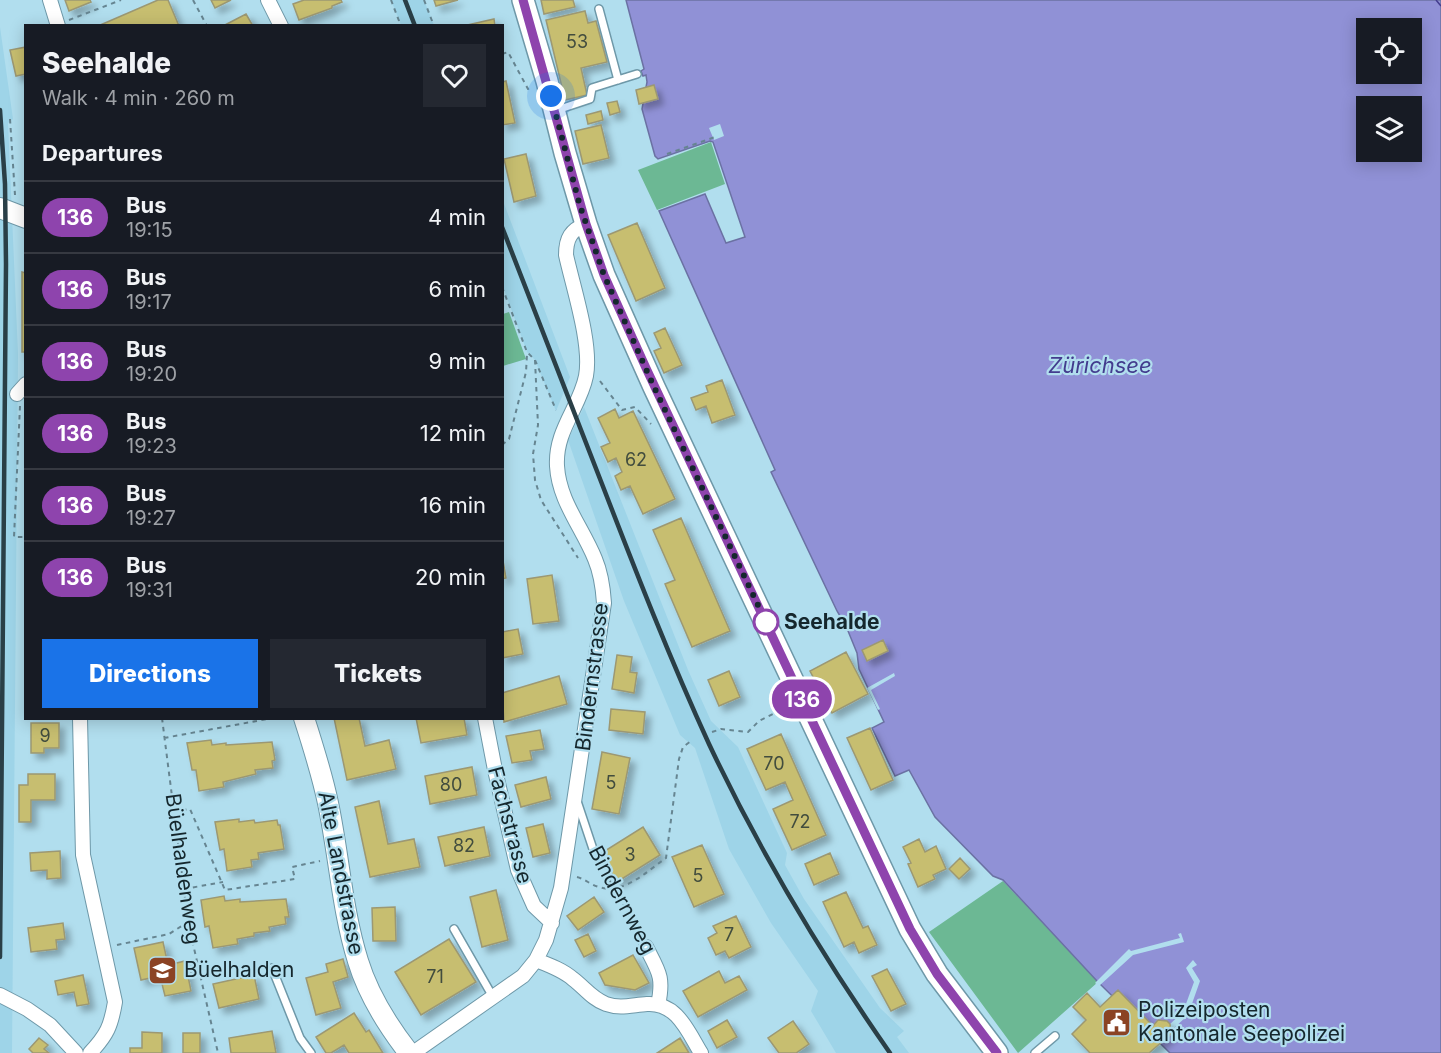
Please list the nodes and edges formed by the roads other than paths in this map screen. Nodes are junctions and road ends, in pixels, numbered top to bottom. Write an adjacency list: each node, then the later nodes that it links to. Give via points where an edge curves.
1 (50, 0): 5 (street)
2 (268, 0): 6 (street)
3 (523, 0): 9 (main road)
4 (599, 9): 8 (lane)
5 (58, 24)
6 (280, 24)
7 (637, 74): 8 (lane)
8 (618, 80): 9 (lane, via 592,88 590,99)
9 (555, 110): 12 (main road)
10 (7, 201): 11 (main road)
11 (24, 216)
12 (586, 224): 16 (street, Bindernstrasse, via 572,232 566,243 566,255 586,346 586,378 564,428 557,466 563,496 600,572 604,603); 33 (main road, via 604,275 650,377 910,929 937,974)
13 (80, 720): 28 (street, via 83,855 115,1002 111,1026)
14 (305, 720): 30 (main road, Alte Landstrasse, via 328,803 358,962 375,1003)
15 (485, 720): 18 (street, Fachstrasse, via 518,870 534,906)
16 (575, 795): 17 (lane, Bindernweg); 18 (street, Bindernstrasse)
17 (593, 849)
18 (552, 923): 21 (street, Bindernstrasse)
19 (454, 929): 24 (lane)
20 (646, 947): 25 (street, Bindernweg, via 660,974)
21 (536, 960): 24 (street, Bindernstrasse); 25 (street, via 566,974 607,1005)
22 (272, 968): 29 (lane, via 300,1038)
23 (0, 995): 27 (street, via 50,1025)
24 (493, 997): 31 (street, Bindernstrasse)
25 (658, 1005): 32 (street, via 677,1014)
26 (1055, 1036): 34 (lane)
27 (76, 1053)
28 (90, 1053)
29 (311, 1053)
30 (409, 1053)
31 (413, 1053)
32 (701, 1053)
33 (997, 1053)
34 (1035, 1053)

